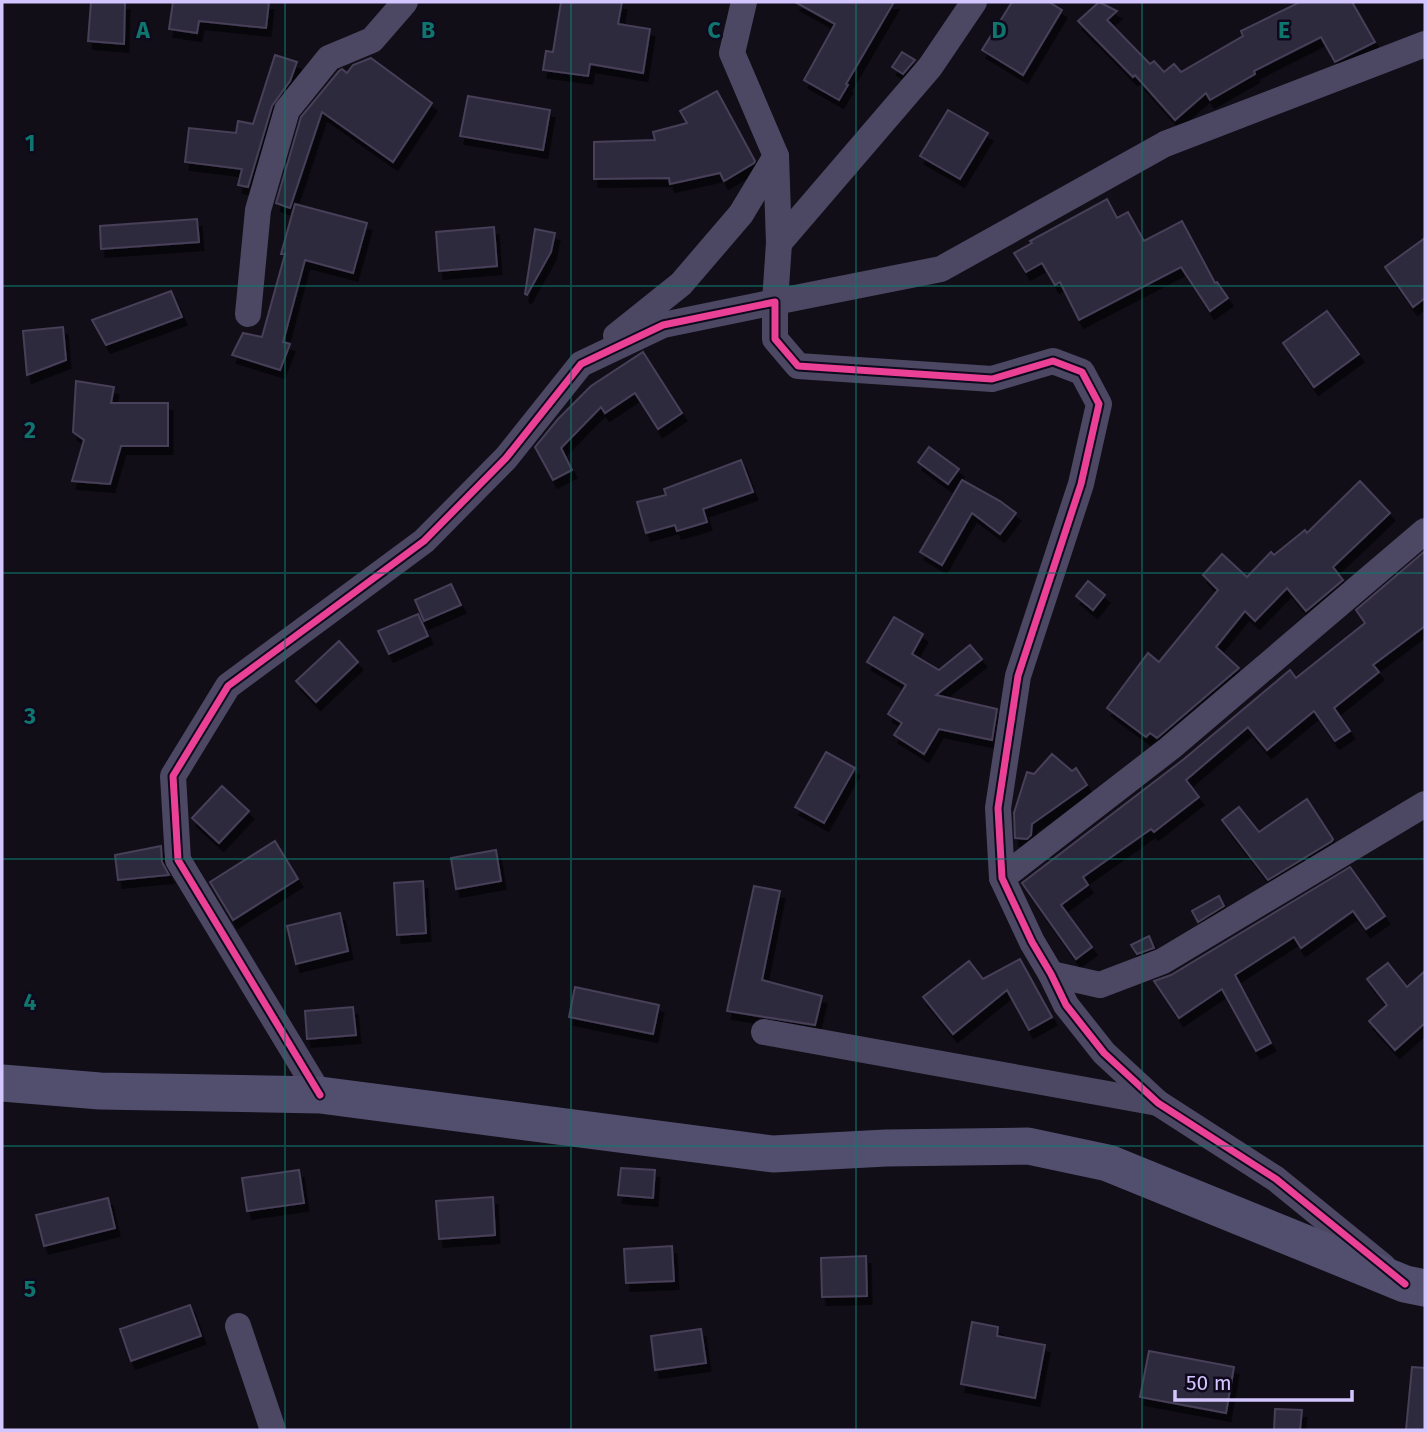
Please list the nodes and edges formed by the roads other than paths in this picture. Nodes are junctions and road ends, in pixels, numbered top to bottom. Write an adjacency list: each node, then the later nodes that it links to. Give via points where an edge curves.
1 (405, 2): 8 (street, via 372,40 329,58 287,110 258,210)
2 (744, 2): 5 (street, via 732,53)
3 (974, 2): 6 (street, via 930,67)
4 (1425, 44): 7 (street, via 1165,144 941,269)
5 (776, 156): 6 (street); 9 (street, via 741,214 681,285)
6 (779, 243): 7 (street)
7 (775, 302): 9 (street, via 663,325); 12 (street, via 775,339 798,366 992,379 1053,361 1082,372 1100,404 1080,484 1018,676 998,808)
8 (248, 314)
9 (581, 364): 16 (street, via 506,458 424,541 228,686 173,776 178,860)
10 (1425, 531): 12 (street, via 1170,748)
11 (1425, 804): 13 (street, via 1163,961 1100,985)
12 (1002, 878): 13 (street)
13 (1051, 974): 17 (street, via 1066,1005 1104,1053)
14 (764, 1032): 17 (street)
15 (2, 1083): 16 (street, via 100,1091)
16 (320, 1095): 18 (street, via 774,1154 1028,1146 1108,1163)
17 (1158, 1103): 18 (street, via 1276,1179)
18 (1415, 1286)
19 (238, 1326): 20 (street)
20 (274, 1430)

